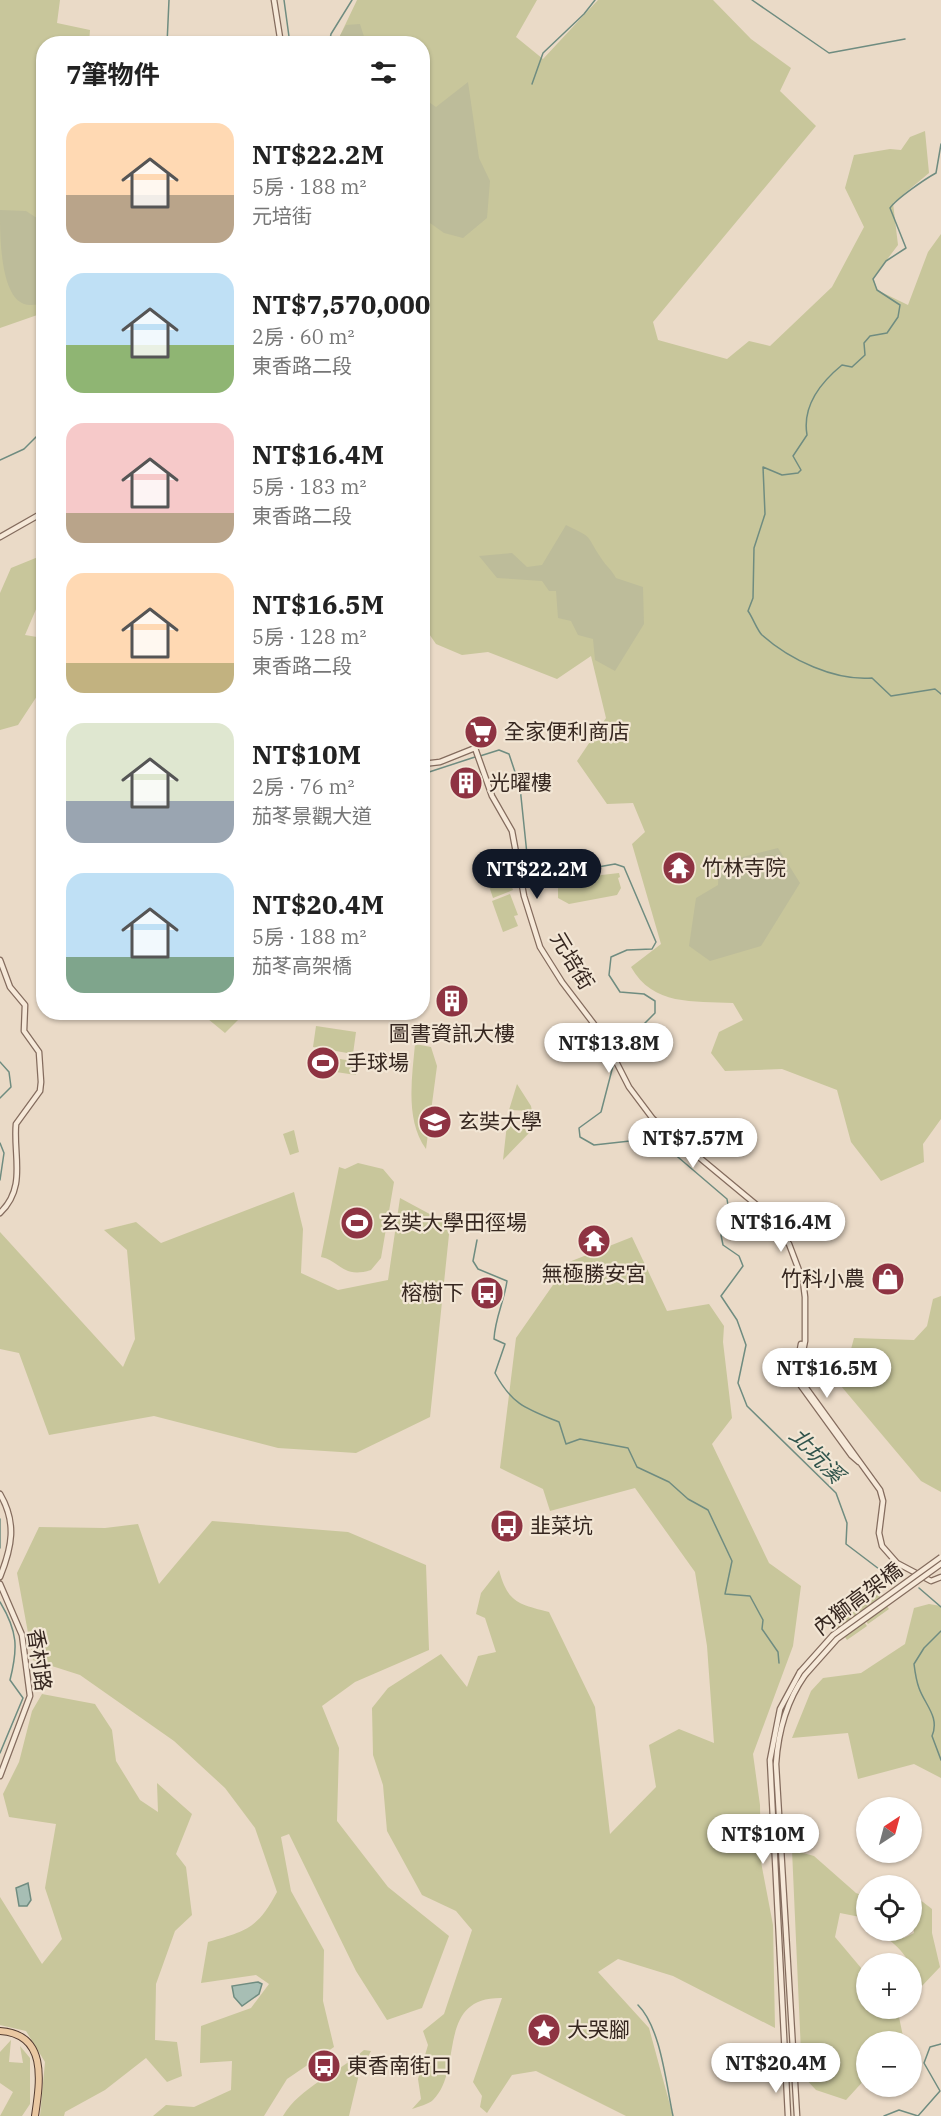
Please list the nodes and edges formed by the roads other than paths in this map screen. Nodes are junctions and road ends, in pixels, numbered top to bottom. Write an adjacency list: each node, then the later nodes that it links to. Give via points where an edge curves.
1 (274, 0): 2 (street)
2 (280, 36)
3 (36, 517): 4 (street)
4 (0, 537)
5 (430, 763): 12 (street, 元培街, via 476,751 492,796 512,831 524,896 540,947 603,1036 629,1087 653,1119 766,1214 789,1244 798,1265 806,1308 800,1366 804,1385 880,1490 882,1546 897,1563 931,1581)
6 (0, 960): 7 (street, via 10,987 25,1005 24,1031 39,1052 41,1082 40,1091 16,1124 15,1191)
7 (0, 1213)
8 (0, 1494): 11 (street, via 13,1529 11,1548)
9 (941, 1557): 17 (street, 內獅高架橋, bridge, via 833,1635 800,1672 780,1709 770,1760)
10 (941, 1564): 18 (street, 內獅高架橋, bridge, via 837,1639 805,1675 779,1732 776,1764)
11 (0, 1576)
12 (941, 1577)
13 (0, 1584): 14 (street, 香村路, via 22,1635 30,1696)
14 (0, 1776)
15 (0, 2031): 16 (main road, via 20,2036 34,2050 40,2070)
16 (35, 2116)
17 (788, 2116)
18 (797, 2116)

